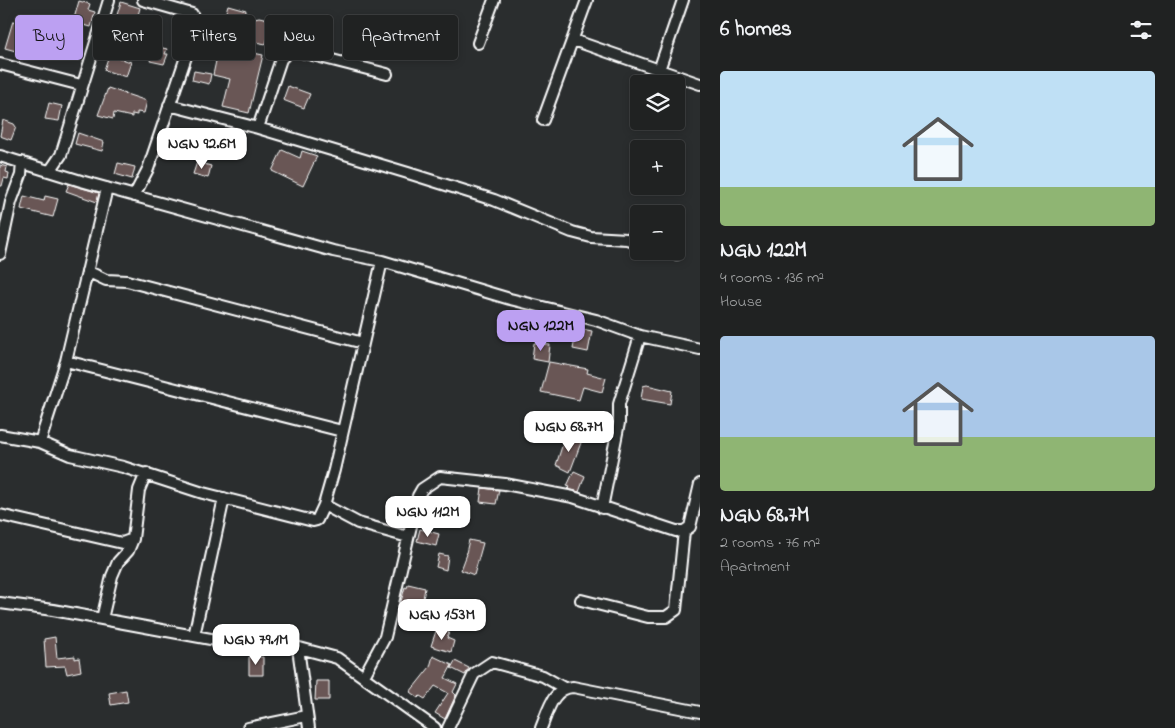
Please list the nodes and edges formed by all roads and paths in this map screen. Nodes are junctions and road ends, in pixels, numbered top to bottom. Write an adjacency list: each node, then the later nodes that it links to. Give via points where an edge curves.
1 (109, 0): 12 (street)
2 (143, 0): 13 (street, via 192,14 195,19 189,48)
3 (494, 0): 7 (street)
4 (587, 0): 6 (street)
5 (683, 0): 9 (street)
6 (573, 40): 9 (street); 14 (street)
7 (478, 43)
8 (0, 64): 12 (street)
9 (659, 70): 11 (street)
10 (386, 74): 15 (street, via 297,51 287,53 281,60)
11 (700, 84)
12 (81, 85): 18 (street, via 61,155)
13 (169, 105): 15 (street); 20 (street, via 148,169)
14 (543, 120)
15 (258, 128): 21 (street, via 494,200 572,232)
16 (0, 156): 17 (street)
17 (22, 162): 18 (street); 22 (street)
18 (50, 171): 19 (street)
19 (107, 188): 20 (street); 24 (street)
20 (134, 196): 23 (street)
21 (630, 240)
22 (0, 254)
23 (382, 261): 25 (street, via 510,299 596,320); 26 (street)
24 (87, 271): 26 (street, via 106,280 127,281); 28 (street)
25 (640, 336): 27 (street); 36 (street, via 619,404 619,423)
26 (363, 342): 29 (street)
27 (700, 349)
28 (66, 361): 29 (street); 31 (street)
29 (342, 431): 35 (street)
30 (0, 435): 31 (street)
31 (40, 442): 32 (street, via 70,456)
32 (146, 473): 34 (street); 40 (street, via 139,490)
33 (700, 484): 38 (street, via 690,527)
34 (224, 498): 35 (street, via 313,521 317,520); 44 (street)
35 (324, 505): 39 (street, via 358,523)
36 (602, 508): 38 (street); 39 (street, via 573,497 505,484 440,477 422,489 418,496)
37 (0, 515): 40 (street, via 104,540 122,543)
38 (684, 531): 41 (street, via 676,610 666,617 648,617)
39 (408, 537): 46 (street, via 385,637)
40 (132, 539): 43 (street, via 112,576)
41 (582, 600)
42 (0, 603): 43 (street)
43 (102, 619): 44 (street)
44 (194, 636): 45 (street)
45 (298, 648): 46 (street, via 337,658); 49 (street)
46 (364, 676): 52 (street)
47 (564, 688): 48 (street, via 573,687); 53 (street, via 542,676 492,662 474,674); 54 (street, via 557,693)
48 (700, 712)
49 (306, 716): 50 (street); 51 (street)
50 (248, 728)
51 (308, 728)
52 (435, 728)
53 (448, 728)
54 (541, 728)

